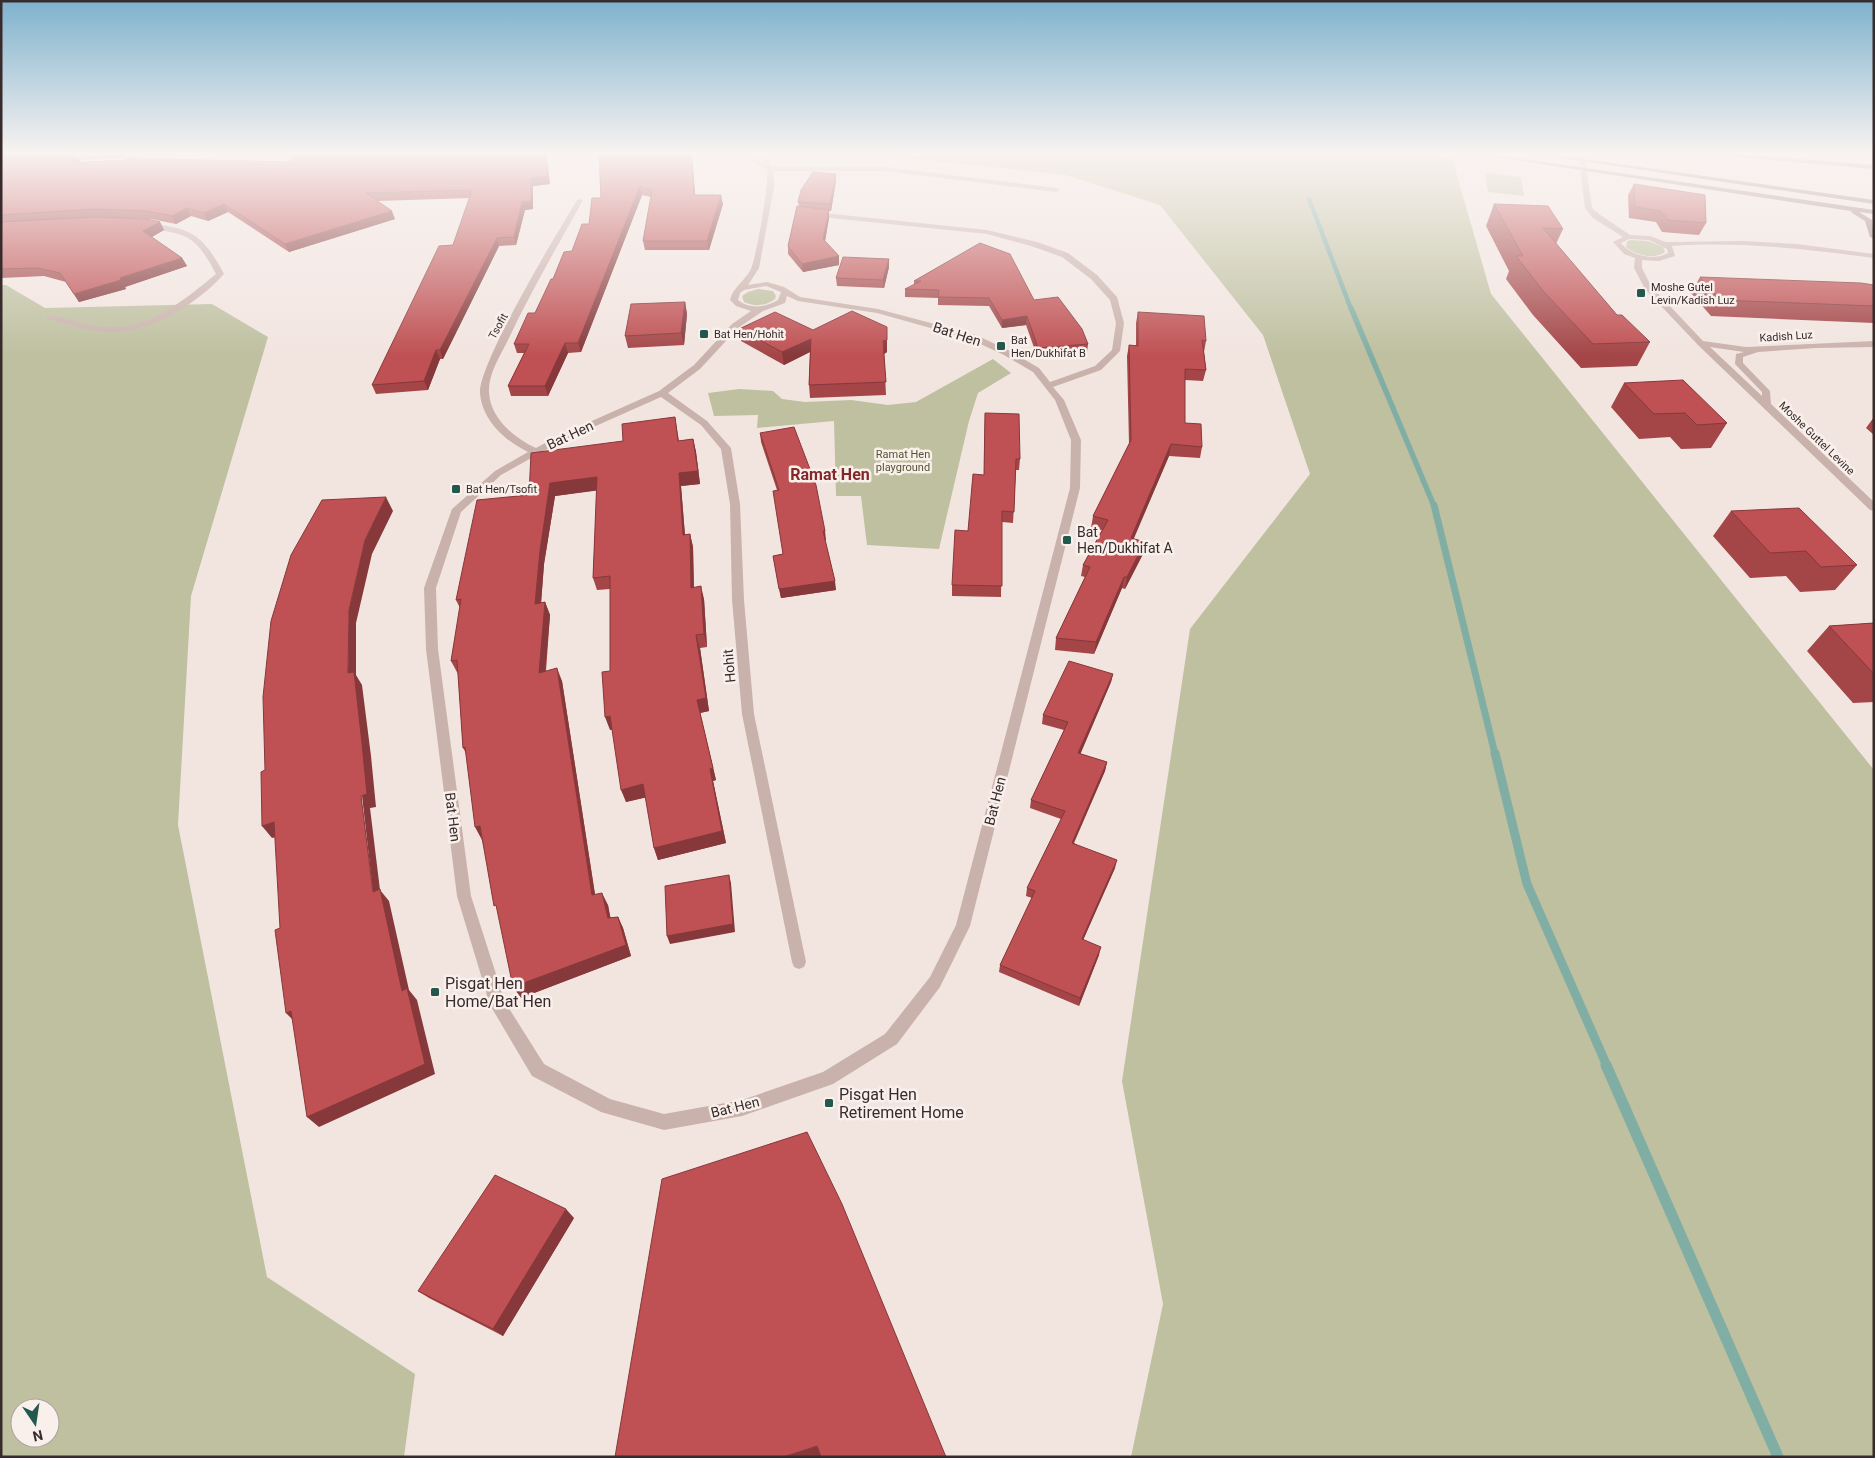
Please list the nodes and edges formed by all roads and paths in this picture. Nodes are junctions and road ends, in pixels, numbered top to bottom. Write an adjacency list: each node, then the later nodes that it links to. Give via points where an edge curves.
1 (569, 220): 28 (street, Tsofit, via 496,355 483,390 490,413 507,436)
2 (764, 220): 12 (street)
3 (874, 220): 25 (street, via 987,232 1034,244 1065,255 1094,277 1114,299 1120,323 1116,351 1098,368)
4 (1602, 220): 7 (street)
5 (1866, 220): 8 (main road)
6 (133, 223): 20 (street, via 171,227 193,236 207,248 220,274 197,294 136,328 110,330)
7 (1628, 236): 9 (street); 10 (street, via 1619,240 1618,245 1625,252)
8 (1874, 237)
9 (1666, 244): 10 (street, via 1672,251 1669,257); 11 (street, via 1752,245)
10 (1639, 256): 22 (street, Moshe Guttel Levine, via 1638,268 1648,287)
11 (1874, 256)
12 (755, 268): 13 (street); 14 (street)
13 (767, 284): 14 (street); 15 (street, Bat Hen)
14 (742, 288): 17 (street, via 734,296)
15 (784, 293): 16 (street, Bat Hen); 18 (street)
16 (806, 301): 18 (street, Bat Hen); 25 (street, Bat Hen, via 878,311 973,337 1036,370)
17 (737, 304): 19 (street); 21 (street)
18 (777, 305): 19 (street, Bat Hen)
19 (760, 309): 21 (street, Bat Hen)
20 (50, 317)
21 (735, 326): 26 (street, Bat Hen, via 697,367)
22 (1701, 343): 24 (street, Kadish Luz, via 1732,349); 27 (street, Moshe Guttel Levine)
23 (1874, 344): 24 (street, Kadish Luz)
24 (1769, 348): 27 (street, Moshe Guttel Levine, via 1739,356 1739,364 1766,390)
25 (1050, 385): 28 (street, Bat Hen, via 1076,440 1075,488 963,926 935,982 891,1038 827,1078 742,1108 664,1122 607,1106 538,1070 498,1006 464,896 432,649 430,588 456,511 498,473)
26 (662, 393): 28 (street, Bat Hen); 30 (street, Hohit, via 704,423 726,448 735,504 738,600 748,714)
27 (1766, 405): 29 (street, Moshe Guttel Levine)
28 (536, 452)
29 (1874, 508)
30 (799, 962)

